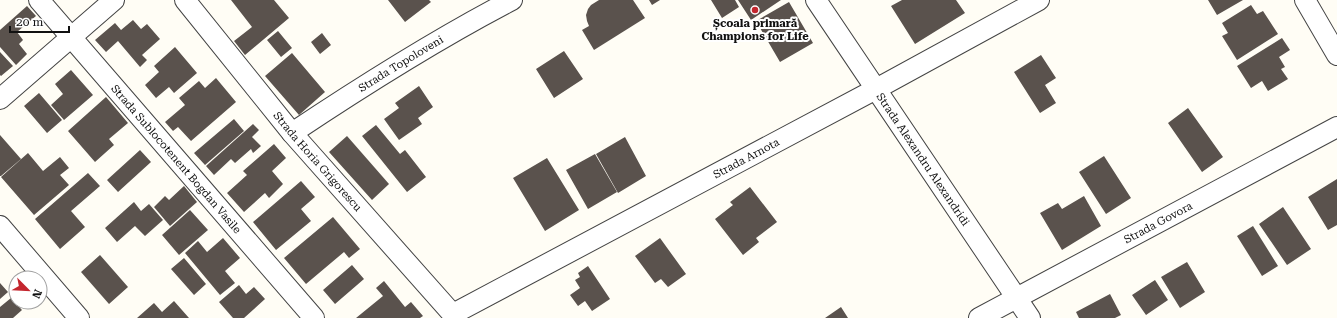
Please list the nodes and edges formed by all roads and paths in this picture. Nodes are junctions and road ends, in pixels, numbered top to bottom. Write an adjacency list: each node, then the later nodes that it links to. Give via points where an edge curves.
1 (39, 0): 8 (street, Strada Sublocotenent Bogdan Vasile)
2 (114, 0): 8 (street)
3 (185, 0): 13 (street, Strada Horia Grigorescu)
4 (512, 0): 13 (street, Strada Topoloveni, via 369,82)
5 (816, 0): 10 (street, Strada Alexandru Alexandridi)
6 (1039, 0): 10 (street, Strada Arnota)
7 (1305, 0): 9 (street)
8 (71, 37): 11 (street); 18 (street, Strada Sublocotenent Bogdan Vasile)
9 (1337, 55)
10 (876, 89): 15 (street, Strada Alexandru Alexandridi); 16 (street, Strada Arnota)
11 (0, 99)
12 (1337, 127): 15 (street, Strada Govora)
13 (292, 133): 16 (street, Strada Horia Grigorescu)
14 (0, 226): 17 (street)
15 (1016, 298): 19 (street, Strada Govora); 20 (street, Strada Alexandru Alexandridi)
16 (455, 316)
17 (79, 318)
18 (314, 318)
19 (979, 318)
20 (1030, 318)

